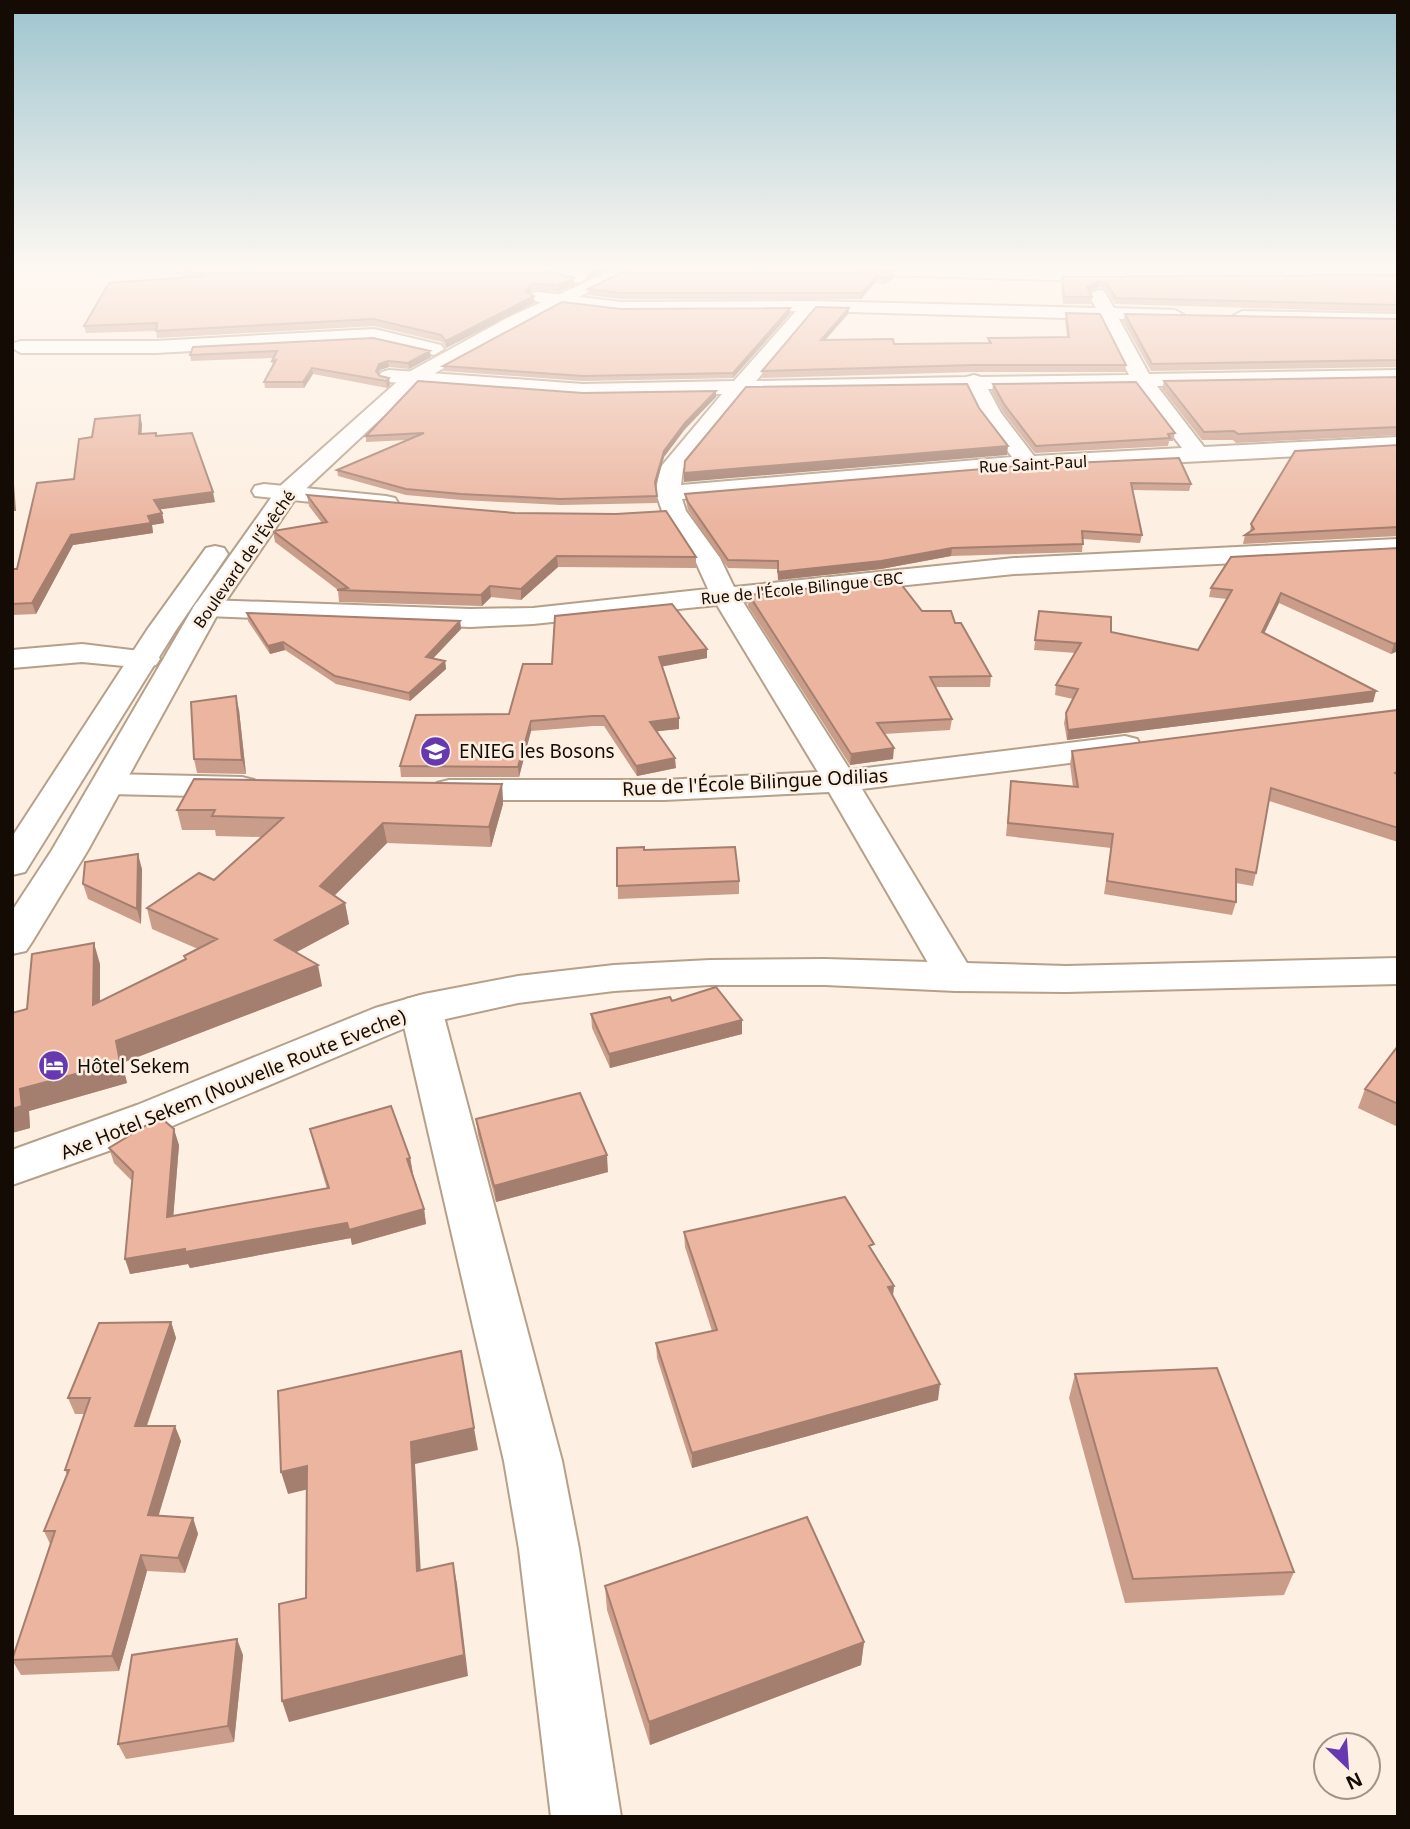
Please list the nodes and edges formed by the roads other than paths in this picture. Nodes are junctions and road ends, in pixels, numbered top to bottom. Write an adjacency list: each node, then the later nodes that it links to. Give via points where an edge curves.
1 (425, 354): 5 (street, Boulevard de l'Évêché)
2 (451, 354): 7 (street, Boulevard de l'Évêché)
3 (766, 354): 10 (street)
4 (1128, 354): 9 (street)
5 (389, 376): 7 (street); 11 (street, Boulevard de l'Évêché)
6 (1398, 376): 9 (street)
7 (414, 377): 10 (street, via 583,390); 16 (street, Boulevard de l'Évêché)
8 (974, 381): 9 (street); 10 (street); 15 (street, via 991,415)
9 (1142, 381): 14 (street)
10 (737, 387): 17 (street, via 671,469)
11 (335, 421)
12 (1398, 443): 14 (street, Rue Saint-Paul)
13 (308, 446): 16 (street, Boulevard de l'Évêché)
14 (1199, 456): 15 (street, Rue Saint-Paul)
15 (1028, 463): 17 (street, Rue Saint-Paul)
16 (275, 492): 18 (street); 19 (street, Boulevard de l'Évêché); 24 (street, Boulevard de l'Évêché)
17 (671, 502): 20 (street, Rue Saint-Paul); 23 (street)
18 (409, 506)
19 (247, 512)
20 (648, 514)
21 (231, 534): 26 (street, Boulevard de l'Évêché, via 173,609)
22 (1398, 547): 23 (street, Rue de l'École Bilingue CBC, via 1014,566)
23 (725, 596): 24 (street, Rue de l'École Bilingue CBC, via 595,611 470,618); 28 (street)
24 (207, 608): 29 (street, Boulevard de l'Évêché)
25 (12, 659): 26 (street, via 82,653)
26 (145, 659): 32 (street, Boulevard de l'Évêché)
27 (1157, 742): 28 (street, Rue de l'École Bilingue Odilias)
28 (840, 781): 31 (street, Rue de l'École Bilingue Odilias, via 664,790); 35 (street)
29 (107, 784): 30 (street); 33 (street, Boulevard de l'Évêché)
30 (271, 788)
31 (414, 790)
32 (12, 864)
33 (12, 942)
34 (1398, 971): 35 (street, Axe Hotel Sekem (Nouvelle Route Eveche))
35 (956, 978): 36 (street, Axe Hotel Sekem (Nouvelle Route Eveche), via 807,972 613,977 517,989)
36 (421, 1009): 37 (street, Axe Hotel Sekem (Nouvelle Route Eveche), via 79,1147); 38 (street, via 533,1461 550,1549)
37 (12, 1168)
38 (586, 1817)

